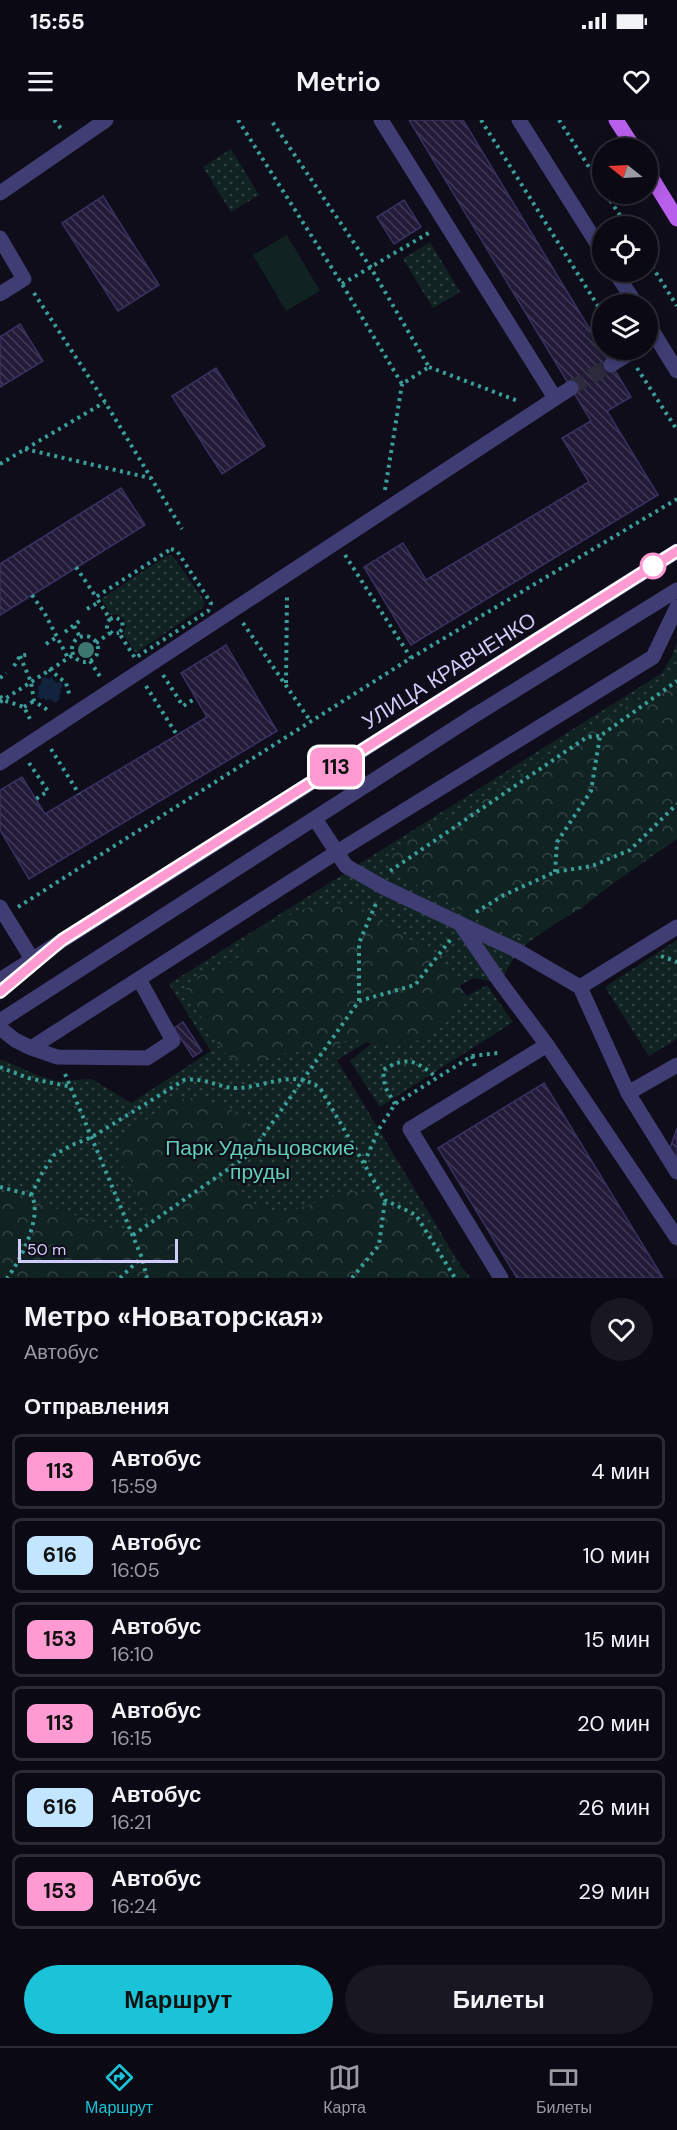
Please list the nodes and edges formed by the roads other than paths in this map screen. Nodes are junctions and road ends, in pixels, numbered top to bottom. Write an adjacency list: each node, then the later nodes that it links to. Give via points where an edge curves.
1 (106, 120): 7 (street)
2 (381, 120): 17 (street)
3 (519, 120): 9 (street)
4 (616, 120): 5 (main road)
5 (628, 138)
6 (658, 188): 8 (main road)
7 (0, 194)
8 (677, 219)
9 (592, 236)
10 (0, 238): 11 (street, via 24,279)
11 (0, 294)
12 (658, 344): 15 (street)
13 (619, 360): 14 (street)
14 (611, 365)
15 (677, 371)
16 (571, 388): 17 (street)
17 (555, 398): 21 (street, via 137,673 38,730 21,749)
18 (677, 551): 27 (street, УЛИЦА КРАВЧЕНКО)
19 (677, 590): 22 (street)
20 (677, 607): 23 (street, via 653,657)
21 (0, 763)
22 (315, 819): 23 (street); 33 (street)
23 (337, 852): 25 (street, via 346,866); 29 (street)
24 (2, 911): 28 (street)
25 (461, 925): 31 (street, via 518,951); 35 (street)
26 (677, 927): 31 (street)
27 (62, 940): 28 (street, УЛИЦА КРАВЧЕНКО); 32 (street)
28 (32, 959): 30 (street, УЛИЦА КРАВЧЕНКО)
29 (139, 979): 36 (street); 36 (street, via 173,1041 147,1058 57,1057)
30 (0, 980)
31 (580, 987): 38 (street)
32 (0, 992)
33 (0, 1021)
34 (0, 1028): 36 (street)
35 (547, 1045): 40 (street); 41 (street, via 410,1129)
36 (32, 1048)
37 (677, 1065): 38 (street)
38 (628, 1093): 39 (street)
39 (677, 1172)
40 (677, 1238)
41 (501, 1278)

